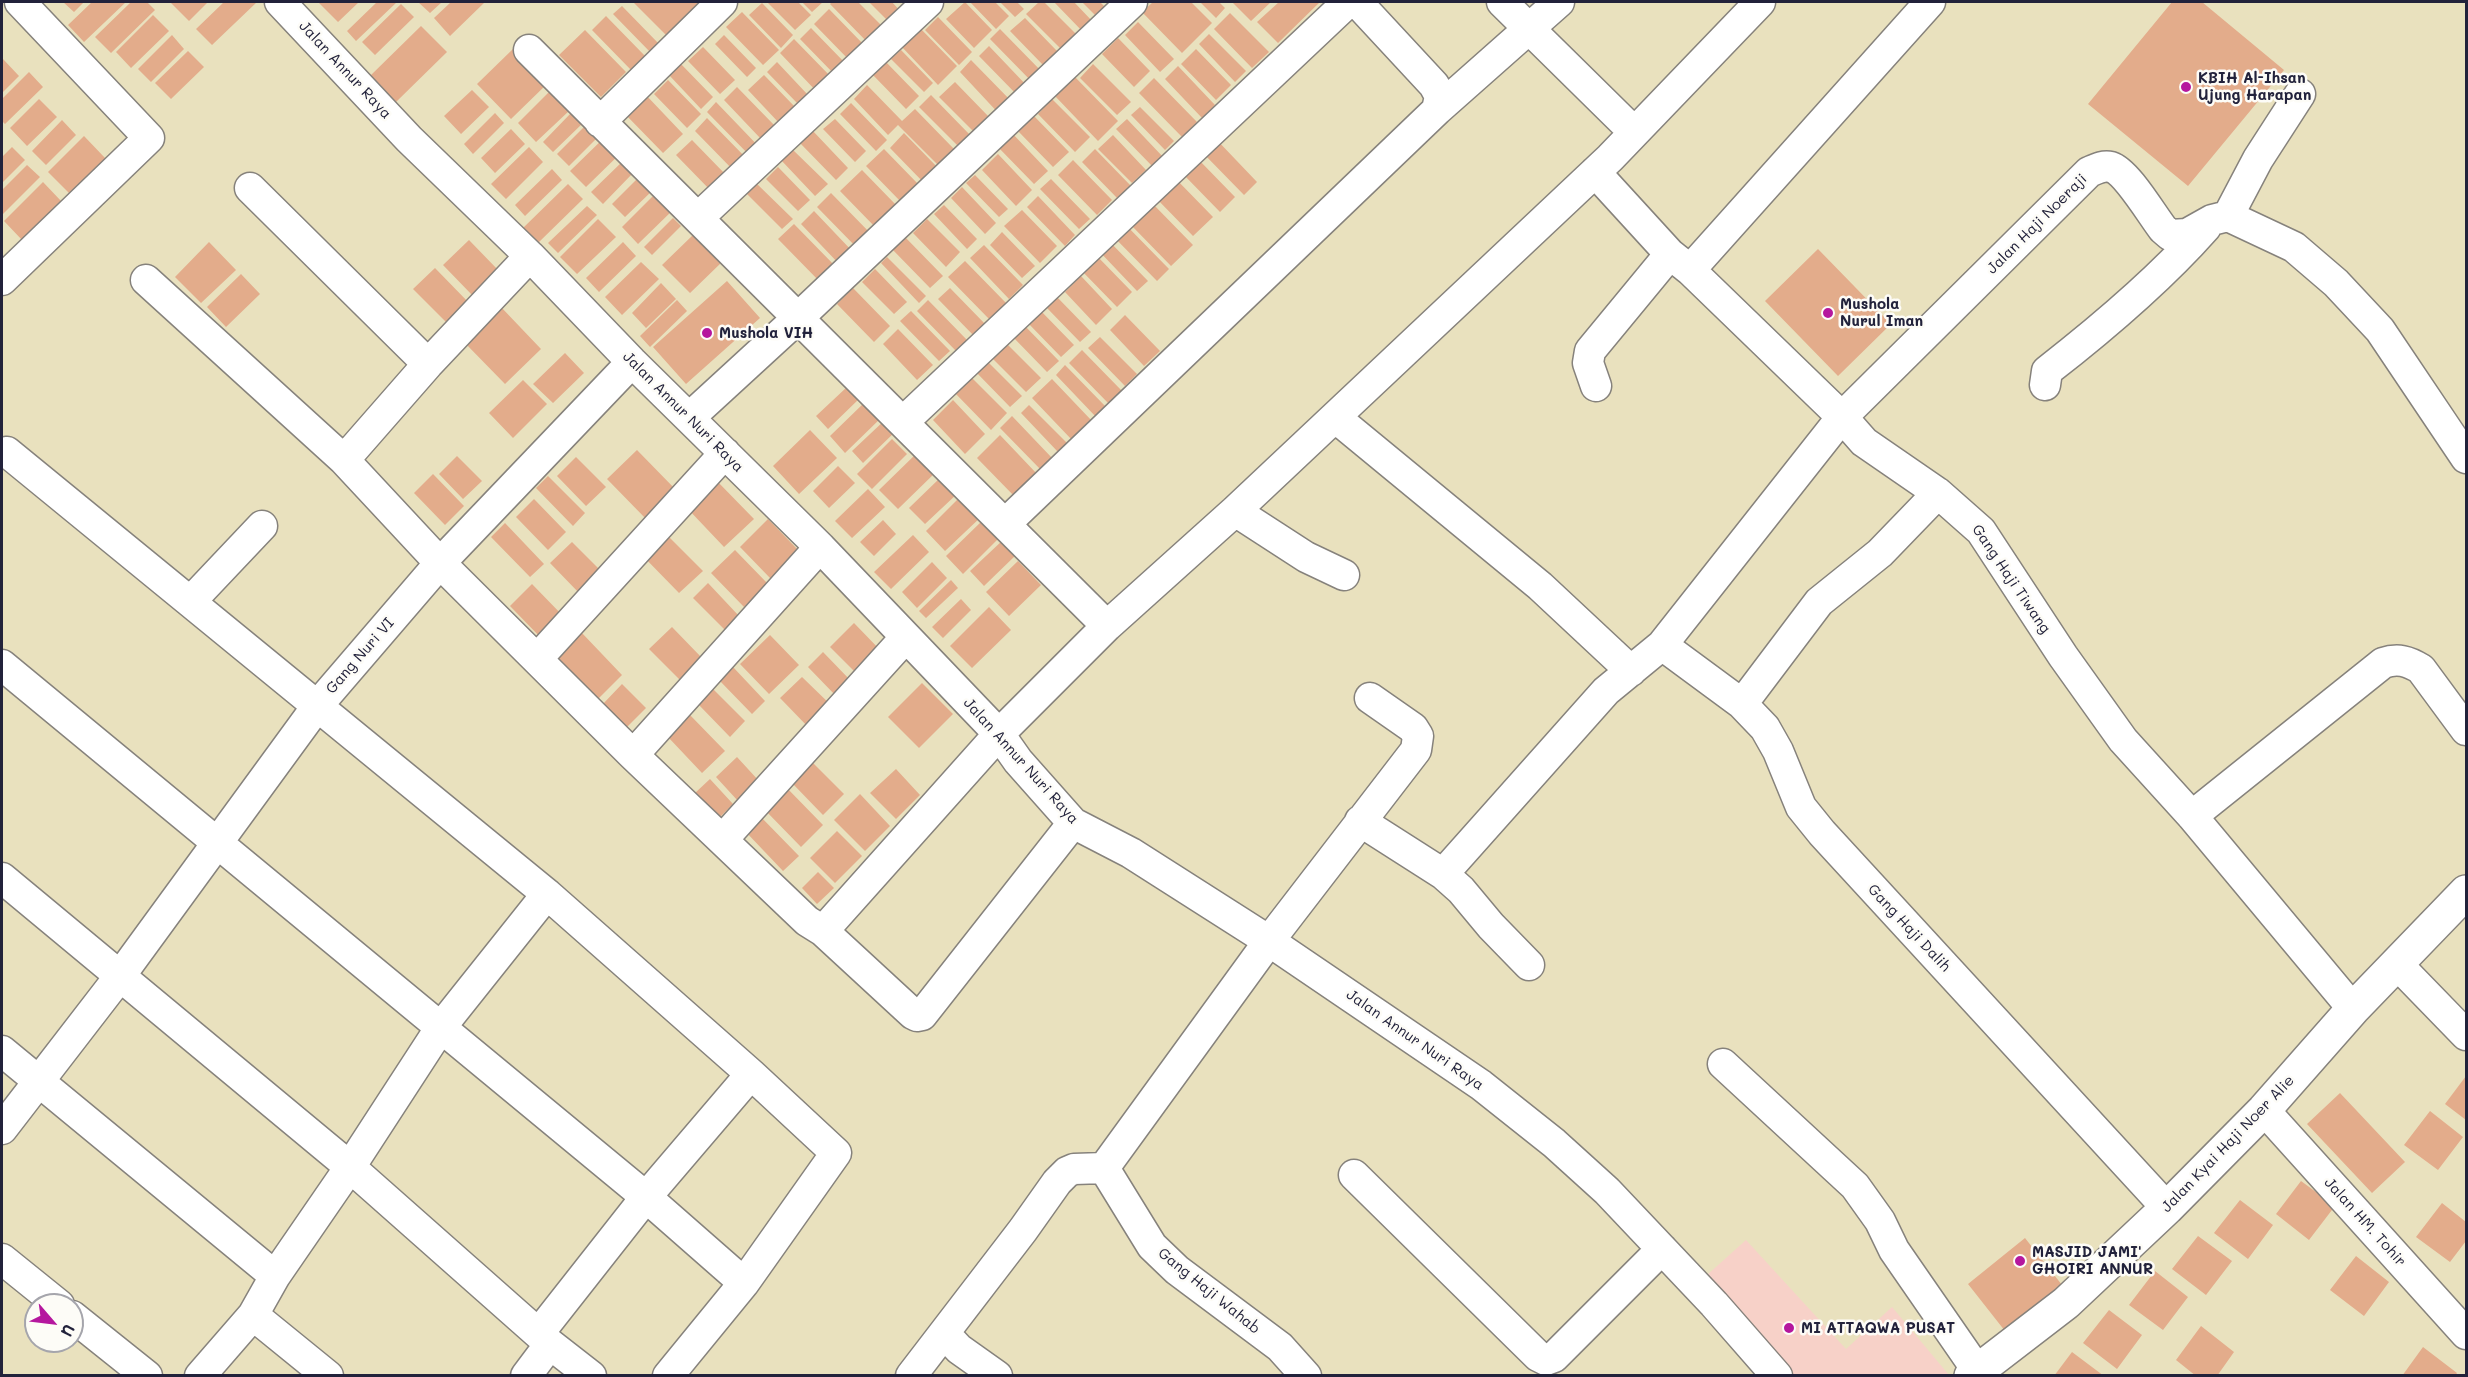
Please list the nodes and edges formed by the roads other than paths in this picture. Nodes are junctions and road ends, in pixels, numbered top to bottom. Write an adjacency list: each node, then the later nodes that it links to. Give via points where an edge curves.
1 (20, 2): 25 (street, via 149,138)
2 (280, 2): 18 (street, Jalan Annur Raya)
3 (722, 2): 16 (street)
4 (928, 2): 21 (street)
5 (1132, 2): 27 (street)
6 (1348, 2): 35 (street)
7 (1357, 2): 15 (street, via 1434,85 1440,96)
8 (1502, 2): 12 (street)
9 (1559, 2): 12 (street)
10 (1760, 2): 17 (street)
11 (1930, 2): 24 (street)
12 (1530, 29): 15 (street); 17 (street)
13 (529, 50): 16 (street)
14 (2300, 94): 22 (street)
15 (1437, 110): 42 (street)
16 (600, 122): 21 (street)
17 (1633, 131): 19 (street)
18 (409, 139): 23 (street, Jalan Annur Nuri Raya)
19 (1595, 172): 24 (street, Gang Haji Tiwang); 34 (street)
20 (250, 188): 29 (street)
21 (698, 218): 27 (street)
22 (2220, 218): 30 (street, via 2047,371); 32 (street, Jalan Haji Noeraji, via 2187,234 2170,235 2123,175 2113,168 2089,172); 38 (street, via 2294,247 2336,283 2380,330)
23 (530, 256): 28 (street, Jalan Annur Nuri Raya); 29 (street)
24 (1680, 262): 31 (street, via 1590,351 1588,363); 32 (street, Gang Haji Tiwang)
25 (4, 273)
26 (146, 280): 39 (street)
27 (798, 318): 33 (street); 35 (street)
28 (632, 362): 33 (street, Jalan Annur Nuri Raya); 45 (street, Gang Nuri VI)
29 (428, 364): 39 (street)
30 (2045, 385)
31 (1596, 386)
32 (1842, 417): 40 (street, Gang Haji Tiwang, via 1864,442); 50 (street)
33 (689, 418): 37 (street, Jalan Annur Nuri Raya)
34 (1336, 418): 41 (street); 53 (street, via 1540,586)
35 (903, 422): 42 (street)
36 (7, 452): 47 (street)
37 (725, 453): 44 (street, Jalan Annur Nuri Raya); 51 (street)
38 (2466, 458)
39 (344, 460): 45 (street)
40 (1938, 493): 55 (street, via 1880,553 1819,602); 60 (street, Gang Haji Tiwang, via 1981,531 2104,714)
41 (1235, 512): 46 (street, via 1306,557); 48 (street)
42 (1005, 524): 48 (street)
43 (262, 526): 47 (street)
44 (820, 548): 49 (street, Jalan Annur Nuri Raya); 59 (street)
45 (440, 563): 51 (street); 56 (street, Gang Nuri VI)
46 (1344, 574)
47 (191, 601): 56 (street)
48 (1107, 626): 58 (street)
49 (906, 637): 58 (street, Jalan Annur Nuri Raya); 63 (street)
50 (1662, 645): 53 (street); 55 (street, Gang Haji Dalih)
51 (537, 659): 59 (street)
52 (2, 665): 64 (street)
53 (1631, 671): 65 (street, via 1606,691)
54 (1370, 698): 61 (street, via 1413,728 1418,736 1416,750)
55 (1742, 704): 87 (street, Gang Haji Dalih, via 1765,728 1801,807 1822,833)
56 (318, 705): 64 (street, Gang Nuri VI); 68 (street)
57 (2466, 730): 60 (street, via 2421,669 2394,660 2384,663)
58 (999, 734): 62 (street, Jalan Annur Nuri Raya); 69 (street)
59 (633, 755): 63 (street)
60 (2192, 816): 74 (street, Gang Haji Tiwang)
61 (1360, 821): 65 (street); 70 (street)
62 (1073, 823): 69 (street, via 922,1015 906,1009); 70 (street, Jalan Annur Nuri Raya, via 1131,853)
63 (723, 838): 69 (street, via 807,921)
64 (218, 843): 73 (street, Gang Nuri VI); 75 (street)
65 (1443, 874): 72 (street)
66 (2, 878): 73 (street)
67 (2466, 892): 71 (street, Jalan Kyai Haji Noer Alie)
68 (548, 894): 75 (street); 79 (street)
69 (823, 931)
70 (1269, 941): 84 (street); 88 (street, Jalan Annur Nuri Raya, via 1481,1085 1607,1191)
71 (2397, 964): 74 (street, Jalan Kyai Haji Noer Alie); 76 (street)
72 (1529, 966)
73 (120, 976): 80 (street, Gang Nuri VI); 83 (street)
74 (2353, 1009): 81 (street, Jalan Kyai Haji Noer Alie)
75 (441, 1027): 83 (street); 86 (street)
76 (2466, 1035)
77 (2, 1051): 80 (street)
78 (1723, 1064): 98 (street, via 1855,1186)
79 (751, 1074): 86 (street); 91 (street, via 836,1153)
80 (39, 1081): 82 (street, Gang Nuri VI); 90 (street)
81 (2264, 1110): 87 (street, Jalan Kyai Haji Noer Alie); 96 (street, Jalan HM. Tohir)
82 (2, 1129)
83 (350, 1167): 90 (street); 97 (street)
84 (1104, 1168): 95 (street, via 1067,1172); 107 (street, Gang Haji Wahab, via 1152,1246 1185,1276 1280,1347)
85 (1354, 1175): 88 (street, via 1546,1360 1554,1357)
86 (646, 1197): 91 (street); 97 (street)
87 (2167, 1208): 98 (street, Jalan Kyai Haji Noer Alie, via 2066,1303)
88 (1662, 1249): 108 (street, Jalan Annur Nuri Raya)
89 (2, 1259): 92 (street)
90 (275, 1276): 93 (street)
91 (744, 1283): 104 (street)
92 (44, 1293)
93 (253, 1315): 100 (street); 101 (street)
94 (84, 1326): 99 (street)
95 (944, 1333): 105 (street); 106 (street)
96 (2466, 1334)
97 (544, 1339): 102 (street); 103 (street)
98 (1974, 1373)
99 (147, 1376)
100 (200, 1376)
101 (328, 1376)
102 (526, 1376)
103 (591, 1376)
104 (668, 1376)
105 (911, 1376)
106 (997, 1376)
107 (1306, 1376)
108 (1777, 1376)

